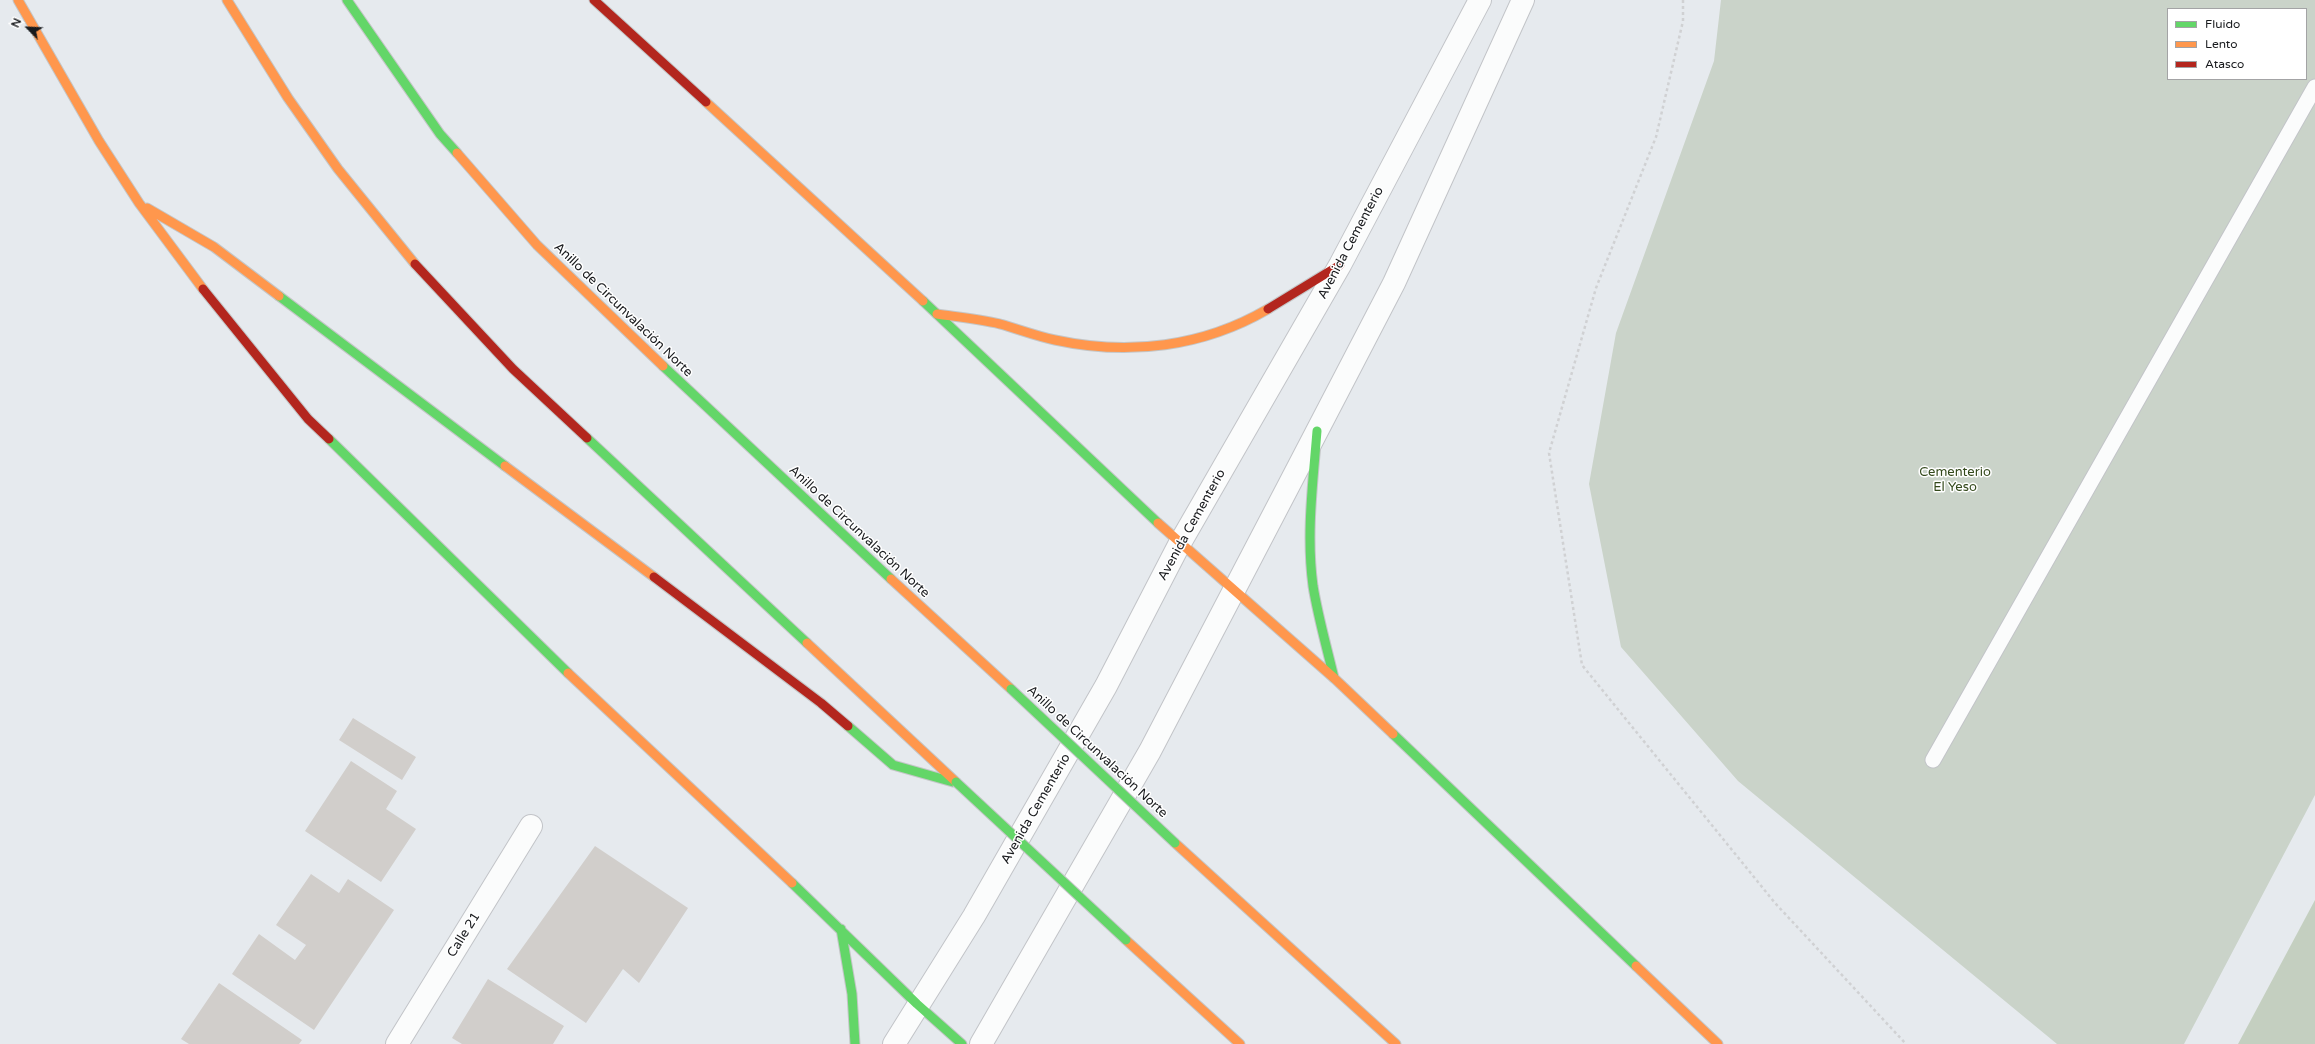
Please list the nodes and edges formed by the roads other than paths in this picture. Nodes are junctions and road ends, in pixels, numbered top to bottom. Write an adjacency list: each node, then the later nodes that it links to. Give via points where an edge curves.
1 (18, 0): 8 (highway, via 99,141)
2 (227, 0): 16 (highway, via 288,98 338,169 423,274 513,369)
3 (347, 0): 26 (highway, Anillo de Circunvalación Norte, bridge, via 440,134 537,245 747,446)
4 (594, 0): 10 (highway)
5 (1480, 0): 9 (street, Avenida Cementerio)
6 (1522, 0): 11 (street, via 1394,283)
7 (2315, 87): 15 (lane)
8 (139, 203): 16 (highway, via 214,247 821,703 893,765); 18 (highway, via 221,313 308,419 573,678)
9 (1340, 265): 10 (highway, via 1249,320 1222,332 1171,345 1141,348 1071,343 1032,335 999,324); 12 (street, Avenida Cementerio)
10 (937, 314): 12 (highway)
11 (1317, 430): 13 (street); 14 (highway, via 1310,557 1313,586)
12 (1180, 543): 13 (highway); 19 (street, Avenida Cementerio, via 1106,686 974,916)
13 (1234, 588): 14 (highway); 24 (street, via 1150,751)
14 (1334, 678): 27 (highway)
15 (1933, 760)
16 (956, 782): 25 (highway, bridge)
17 (532, 826): 20 (street, Calle 21)
18 (841, 929): 19 (highway); 21 (highway, via 852,994)
19 (917, 1004): 22 (street, Avenida Cementerio); 23 (highway)
20 (397, 1044)
21 (855, 1044)
22 (894, 1044)
23 (962, 1044)
24 (981, 1044)
25 (1240, 1044)
26 (1396, 1044)
27 (1718, 1044)

